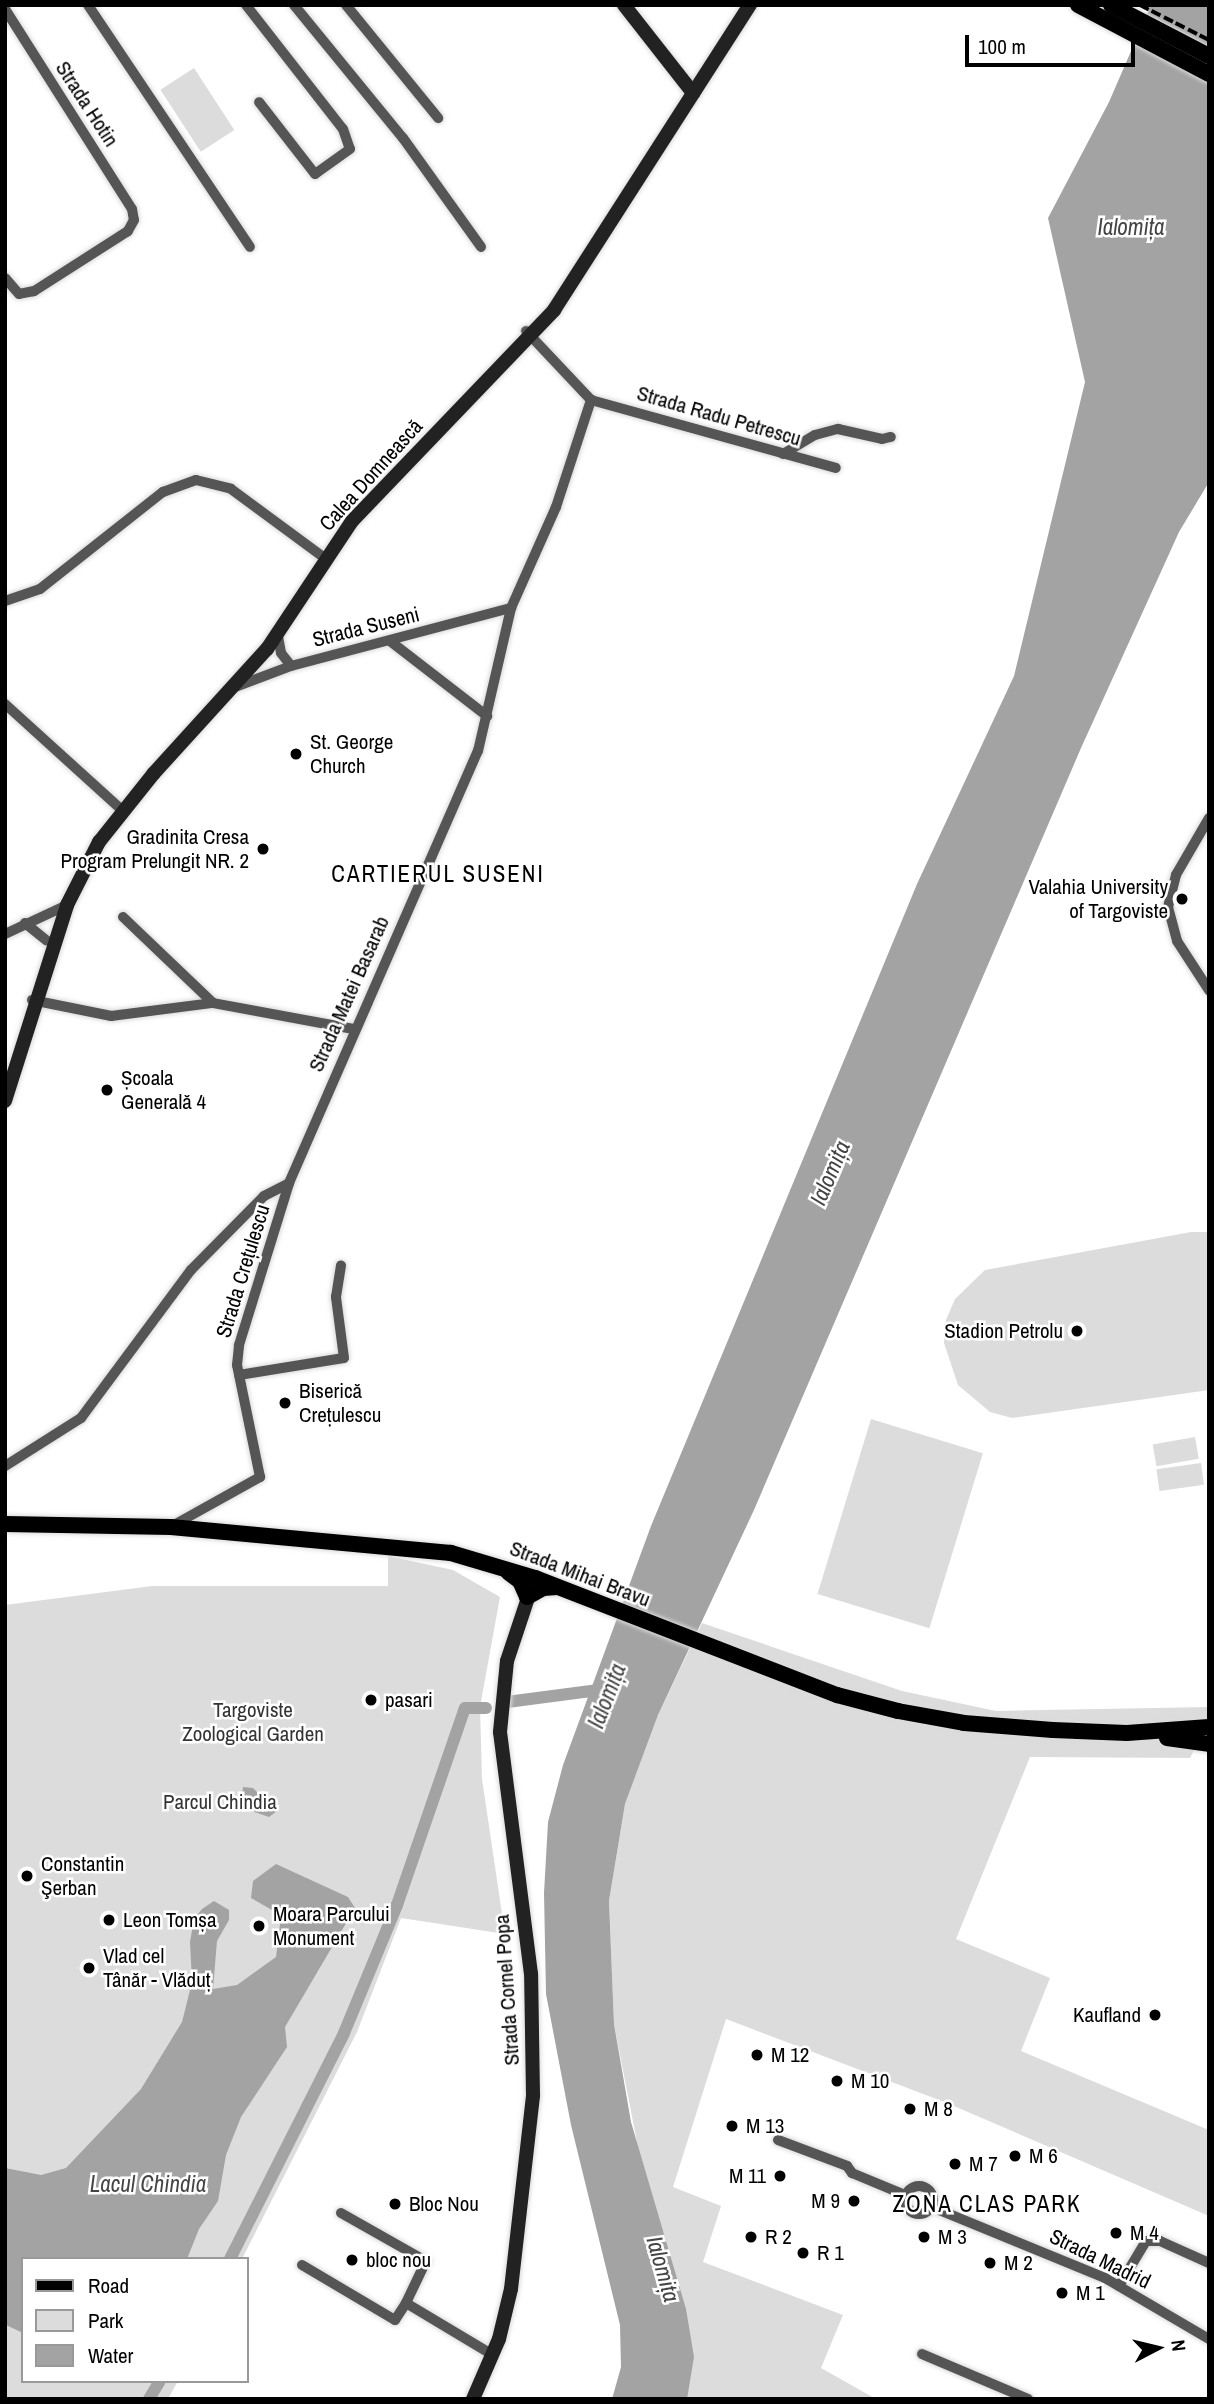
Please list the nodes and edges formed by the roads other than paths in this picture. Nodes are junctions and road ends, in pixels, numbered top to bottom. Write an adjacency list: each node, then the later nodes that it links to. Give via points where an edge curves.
1 (88, 5): 16 (street)
2 (246, 5): 14 (street, via 343,129 351,149 315,174)
3 (294, 5): 17 (street, via 402,138)
4 (346, 5): 15 (street)
5 (624, 5): 13 (main road)
6 (739, 5): 13 (main road, Calea Domnească)
7 (750, 5): 13 (main road, Calea Domnească)
8 (1077, 5): 12 (main road)
9 (1111, 5): 11 (main road)
10 (5, 9): 18 (street, Strada Hotin, via 132,209 134,220 128,231 44,285 19,294)
11 (1209, 56)
12 (1209, 74)
13 (690, 90): 19 (main road, Calea Domnească)
14 (259, 102)
15 (438, 118)
16 (250, 247)
17 (481, 247)
18 (5, 278)
19 (528, 334): 20 (street); 24 (main road, Calea Domnească)
20 (591, 400): 22 (street, Strada Radu Petrescu); 26 (street, Strada Matei Basarab, via 556,507)
21 (891, 437): 22 (street, via 838,429 816,435)
22 (783, 454): 23 (street, Strada Radu Petrescu)
23 (836, 468)
24 (322, 556): 25 (street, via 231,489 196,480 163,492 40,589); 27 (main road, Calea Domnească); 29 (main road, Calea Domnească)
25 (5, 601)
26 (511, 608): 28 (street, Strada Suseni); 34 (street, Strada Matei Basarab)
27 (278, 636): 29 (main road, Calea Domnească); 30 (street, via 281,653)
28 (390, 641): 30 (street, Strada Suseni); 34 (street)
29 (254, 659): 31 (street); 32 (main road, Calea Domnească); 35 (main road, Calea Domnească)
30 (292, 666): 31 (street, Strada Suseni)
31 (271, 672): 32 (street, Strada Suseni)
32 (233, 688): 35 (main road, Calea Domnească)
33 (5, 704): 35 (street)
34 (487, 716): 45 (street, Strada Matei Basarab, via 472,764)
35 (119, 806): 37 (main road, Calea Domnească)
36 (1209, 818): 42 (street, via 1176,875 1168,906 1177,941)
37 (62, 906): 39 (street); 41 (main road); 43 (main road, Calea Domnească)
38 (123, 917): 44 (street)
39 (25, 923): 40 (street); 41 (street)
40 (5, 934)
41 (47, 941): 43 (main road)
42 (1209, 990)
43 (35, 1001): 44 (street, via 111,1016); 46 (main road); 47 (main road, Calea Domnească)
44 (213, 1003): 45 (street)
45 (353, 1028): 48 (street, Strada Matei Basarab)
46 (5, 1077)
47 (5, 1101)
48 (289, 1183): 50 (street, Strada Crețulescu, via 239,1345); 51 (street, via 264,1196 191,1270 81,1418)
49 (341, 1265): 50 (street, via 336,1297 344,1358)
50 (239, 1375): 53 (street, Strada Crețulescu, via 260,1477)
51 (5, 1466)
52 (5, 1524): 53 (main road, Strada Mihai Bravu)
53 (171, 1527): 54 (main road, Strada Mihai Bravu, via 397,1546)
54 (494, 1564): 55 (main road, Strada Mihai Bravu); 57 (main road, via 520,1581)
55 (535, 1578): 56 (main road, Strada Mihai Bravu); 57 (main road, Strada Cornel Popa)
56 (560, 1587): 57 (main road, via 543,1588); 59 (main road, Strada Mihai Bravu, via 837,1695 933,1718)
57 (527, 1597): 71 (main road, Strada Cornel Popa, via 505,1669 500,1744 531,1974 534,2070 516,2260)
58 (1209, 1727): 59 (main road, Strada Mihai Bravu)
59 (1127, 1733): 60 (main road, Strada Mihai Bravu)
60 (1209, 1744)
61 (778, 2140): 62 (street, via 848,2166 852,2173)
62 (905, 2195): 63 (street, via 907,2208 915,2214); 63 (street, via 924,2187 931,2193)
63 (932, 2207): 67 (street, Strada Madrid)
64 (341, 2213): 68 (street, via 426,2261)
65 (1209, 2263): 67 (street, via 1160,2241 1146,2241)
66 (302, 2265): 68 (street, via 395,2320)
67 (1119, 2286): 69 (street, Strada Madrid)
68 (406, 2303): 71 (street)
69 (1209, 2339)
70 (922, 2354): 73 (street)
71 (493, 2355): 72 (main road, Strada Cornel Popa)
72 (473, 2399)
73 (1028, 2399)

